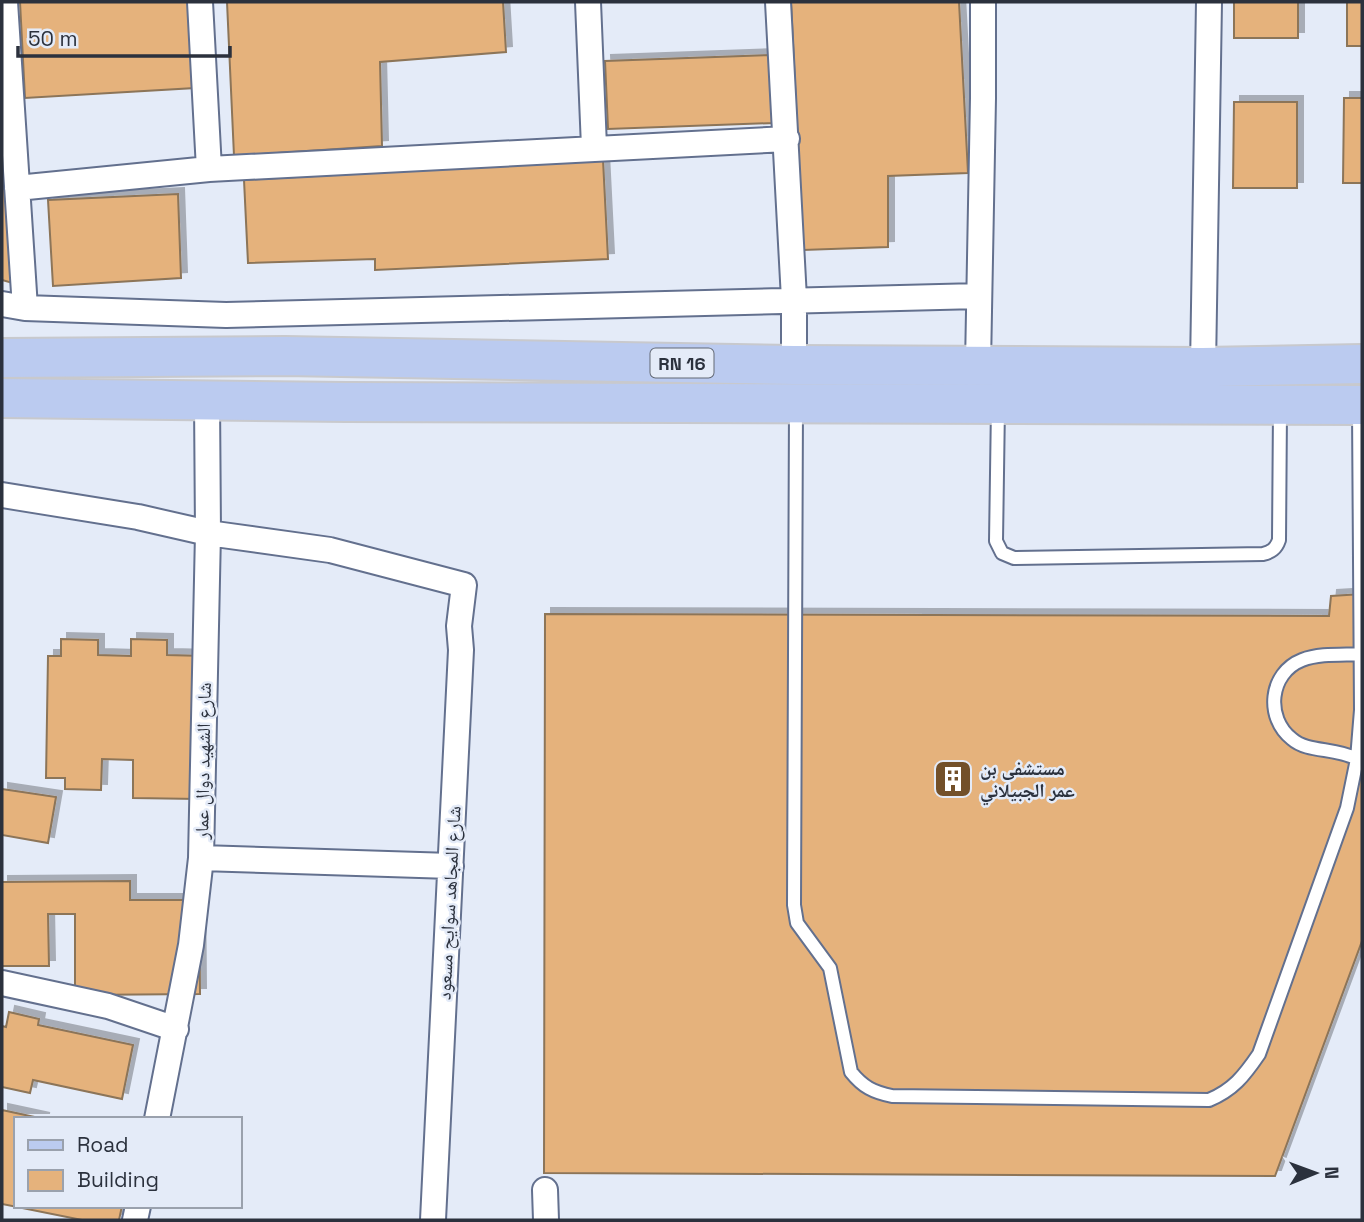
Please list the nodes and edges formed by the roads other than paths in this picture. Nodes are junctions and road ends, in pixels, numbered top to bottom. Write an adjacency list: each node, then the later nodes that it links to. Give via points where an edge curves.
1 (5, 2): 10 (street)
2 (200, 2): 9 (street)
3 (588, 2): 8 (street)
4 (778, 2): 7 (street)
5 (983, 2): 11 (street)
6 (1209, 2): 18 (street)
7 (787, 139): 8 (street); 12 (street)
8 (594, 148): 9 (street)
9 (209, 169): 10 (street)
10 (17, 188): 13 (street)
11 (979, 296): 12 (street); 17 (street)
12 (794, 299): 13 (street, via 226,315); 16 (street)
13 (13, 306)
14 (2, 358): 16 (main road, RN 16, via 273,356)
15 (1360, 364): 18 (main road, RN 16); 24 (main road)
16 (794, 365): 17 (main road, RN 16)
17 (978, 365): 18 (main road, RN 16)
18 (1203, 367)
19 (2, 398): 20 (main road, RN 16)
20 (207, 400): 21 (main road, RN 16); 26 (street, شارع الشهيد دوال عمار)
21 (796, 402): 22 (main road, RN 16); 28 (lane, via 794,905 797,923 830,968 851,1072 860,1084 892,1096 1209,1100 1227,1092 1242,1080 1259,1054 1347,808)
22 (998, 402): 23 (main road, RN 16); 23 (lane, via 996,541 1002,553 1014,558 1270,552 1279,540)
23 (1280, 404): 24 (main road, RN 16)
24 (1360, 405): 27 (lane)
25 (2, 495): 26 (street)
26 (208, 533): 29 (street, شارع الشهيد دوال عمار); 30 (street, شارع المجاهد سوايح مسعود, via 330,550 464,585)
27 (1361, 654): 28 (lane); 28 (lane, via 1302,660 1278,682 1274,698 1278,722 1293,741)
28 (1357, 759)
29 (201, 858): 30 (street); 32 (street, شارع الشهيد دوال عمار)
30 (451, 866): 35 (street, شارع المجاهد سوايح مسعود)
31 (2, 983): 32 (street, via 108,1006)
32 (176, 1029): 33 (street, شارع الشهيد دوال عمار)
33 (157, 1117)
34 (545, 1190): 36 (street)
35 (433, 1220)
36 (546, 1220)

